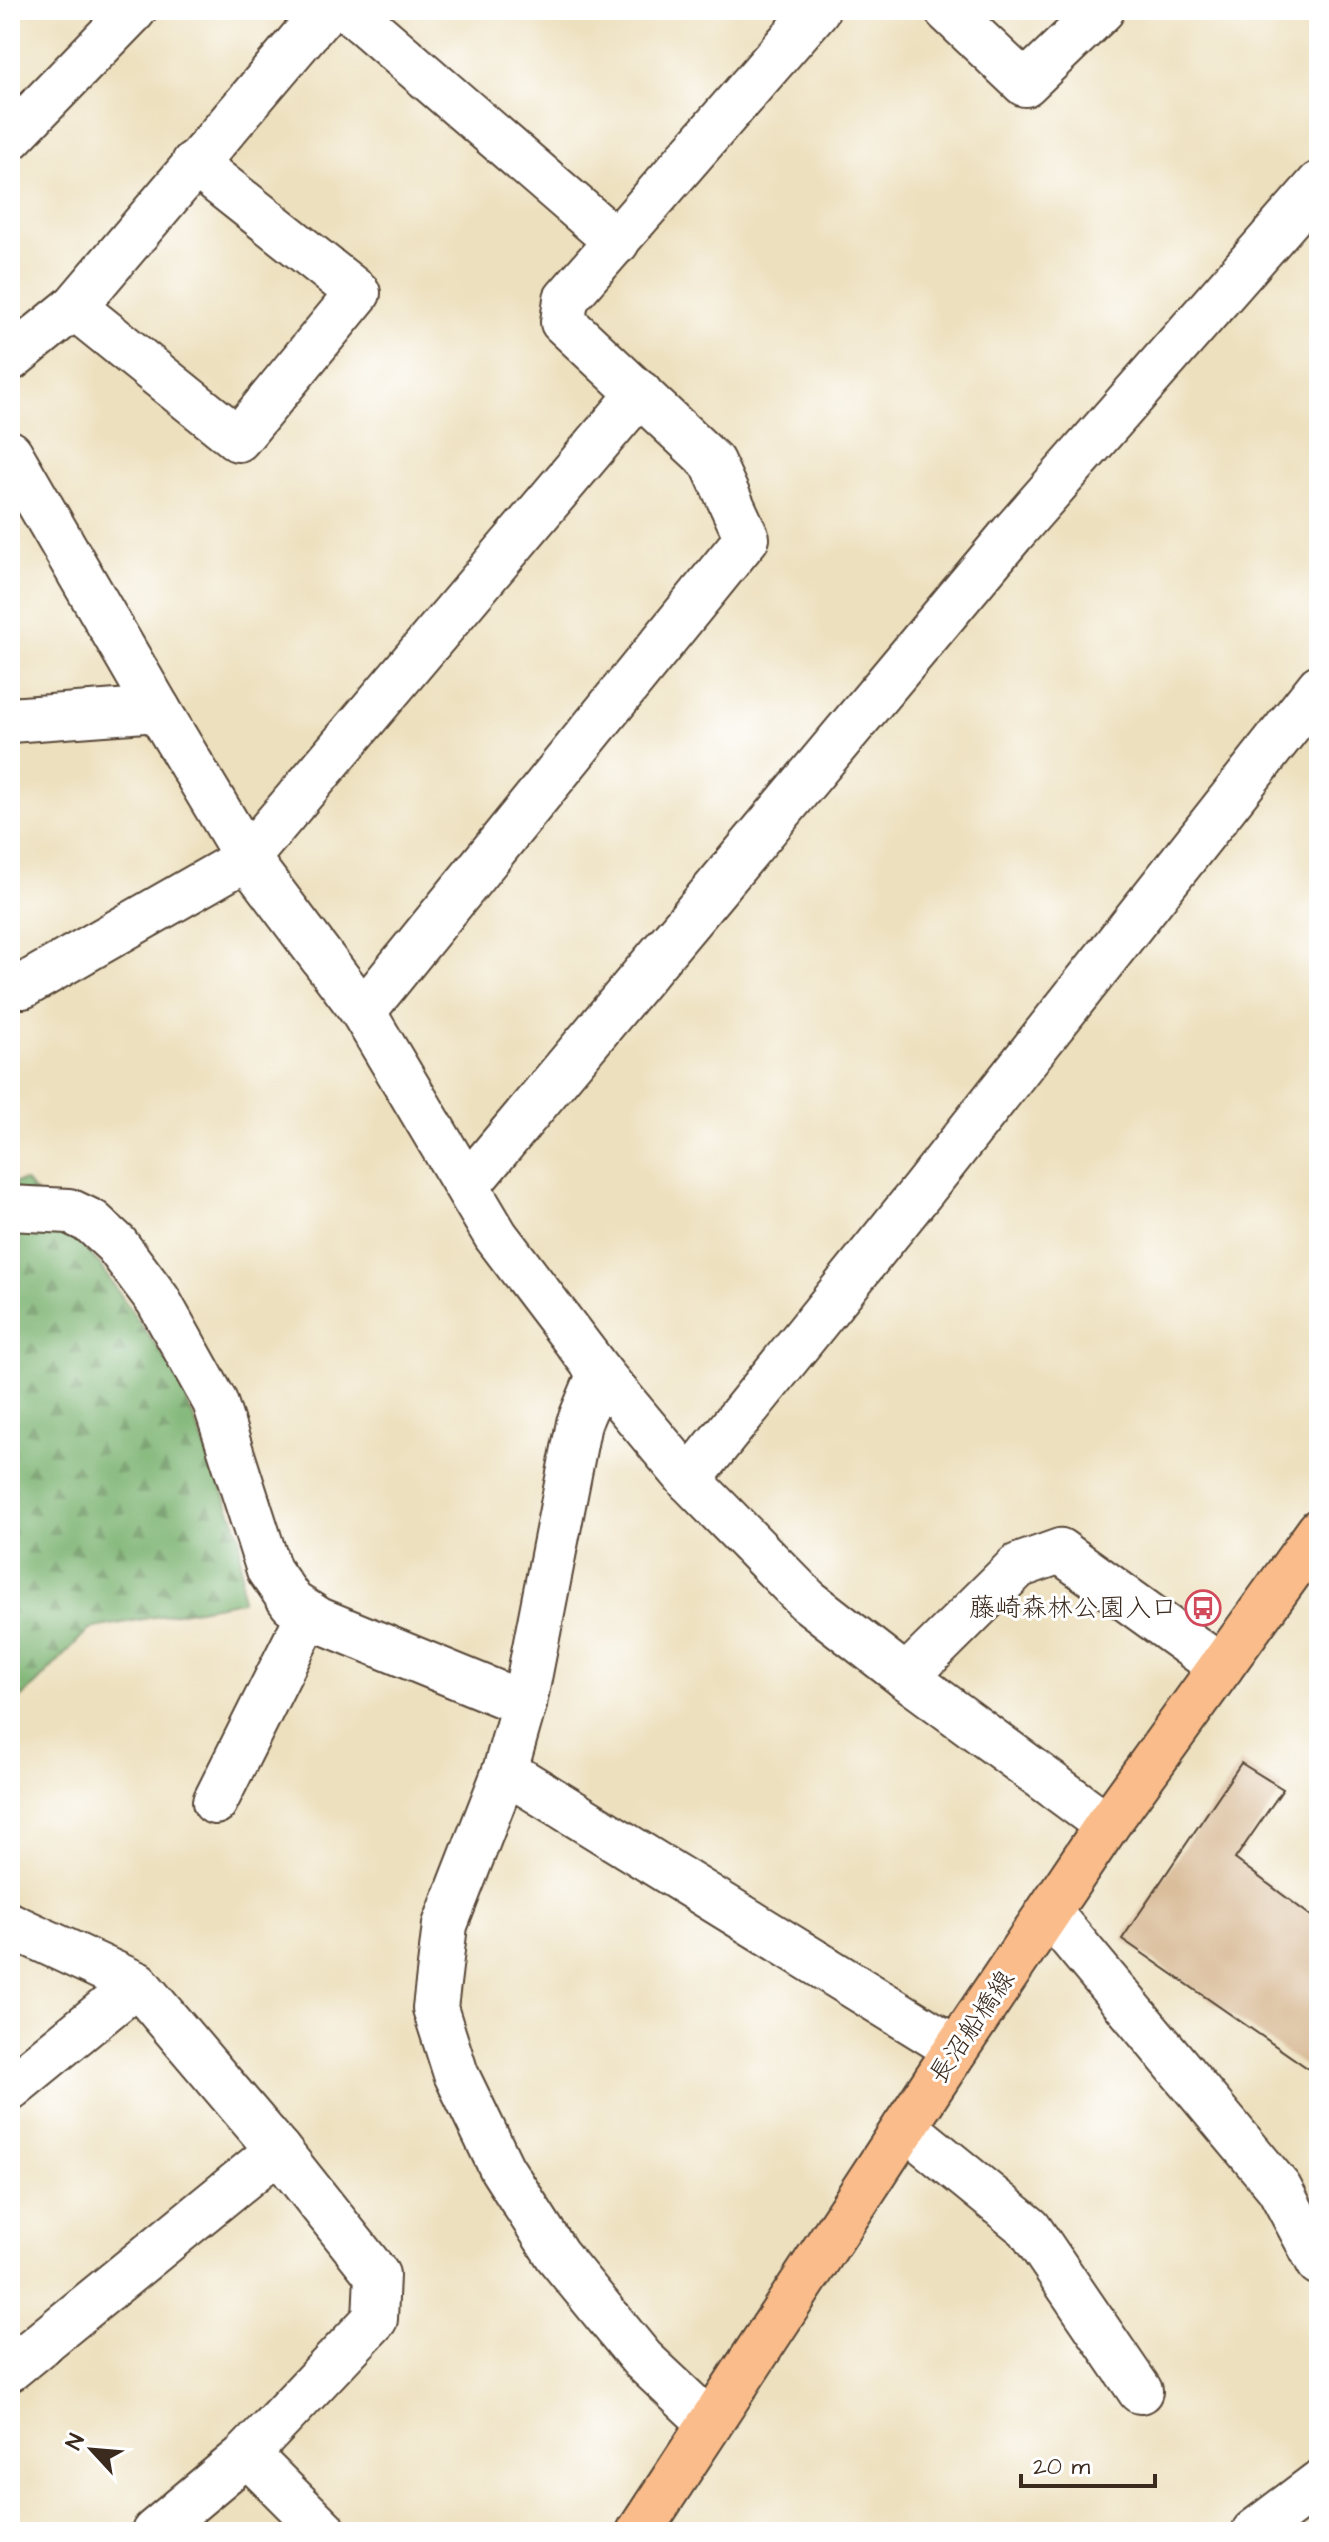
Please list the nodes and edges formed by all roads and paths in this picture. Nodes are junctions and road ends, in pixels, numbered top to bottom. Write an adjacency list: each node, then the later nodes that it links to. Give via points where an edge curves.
1 (134, 10): 7 (street)
2 (326, 10): 8 (street)
3 (349, 10): 10 (street)
4 (817, 10): 10 (street)
5 (947, 10): 6 (street, via 1025,84)
6 (1102, 10)
7 (10, 138)
8 (194, 163): 11 (street); 11 (street, via 358,293 238,439)
9 (1319, 184): 21 (street, via 1012,534)
10 (617, 242): 13 (street, via 566,299 563,322)
11 (74, 307): 12 (street)
12 (10, 359)
13 (640, 393): 18 (street); 20 (street, via 712,462 747,538)
14 (10, 453): 16 (street)
15 (1319, 687): 24 (street)
16 (158, 709): 17 (street); 18 (street)
17 (10, 720)
18 (247, 858): 19 (street); 20 (street)
19 (23, 986)
20 (363, 1012): 21 (street)
21 (468, 1185): 23 (street, via 496,1236)
22 (10, 1208): 26 (street, via 69,1211 92,1222 116,1244 158,1300 215,1402 269,1570 292,1603)
23 (600, 1373): 24 (street); 29 (street, via 579,1423)
24 (689, 1480): 28 (street, via 807,1600)
25 (1312, 1556): 27 (main road, 長沼船橋線)
26 (309, 1614): 29 (street); 31 (street)
27 (1221, 1667): 28 (street, via 1060,1551 1018,1566); 32 (main road, 長沼船橋線)
28 (906, 1677): 32 (street)
29 (524, 1704): 30 (street)
30 (505, 1771): 36 (street); 43 (street, via 445,1925 435,2008 451,2061 502,2169 557,2255 642,2359)
31 (215, 1802)
32 (1107, 1825): 33 (main road, 長沼船橋線)
33 (1049, 1912): 36 (main road, 長沼船橋線); 40 (street, via 1279,2188)
34 (10, 1925): 35 (street)
35 (137, 1984): 37 (street); 39 (street)
36 (956, 2049): 38 (main road, 長沼船橋線)
37 (10, 2088)
38 (905, 2127): 42 (street, via 1029,2228); 43 (main road, 長沼船橋線)
39 (278, 2150): 41 (street); 44 (street, via 377,2275 375,2319)
40 (1319, 2263)
41 (10, 2369)
42 (1140, 2391)
43 (709, 2422): 48 (main road, 長沼船橋線)
44 (247, 2454): 46 (street); 47 (street)
45 (1319, 2483): 49 (street)
46 (154, 2532)
47 (325, 2532)
48 (639, 2532)
49 (1254, 2532)

